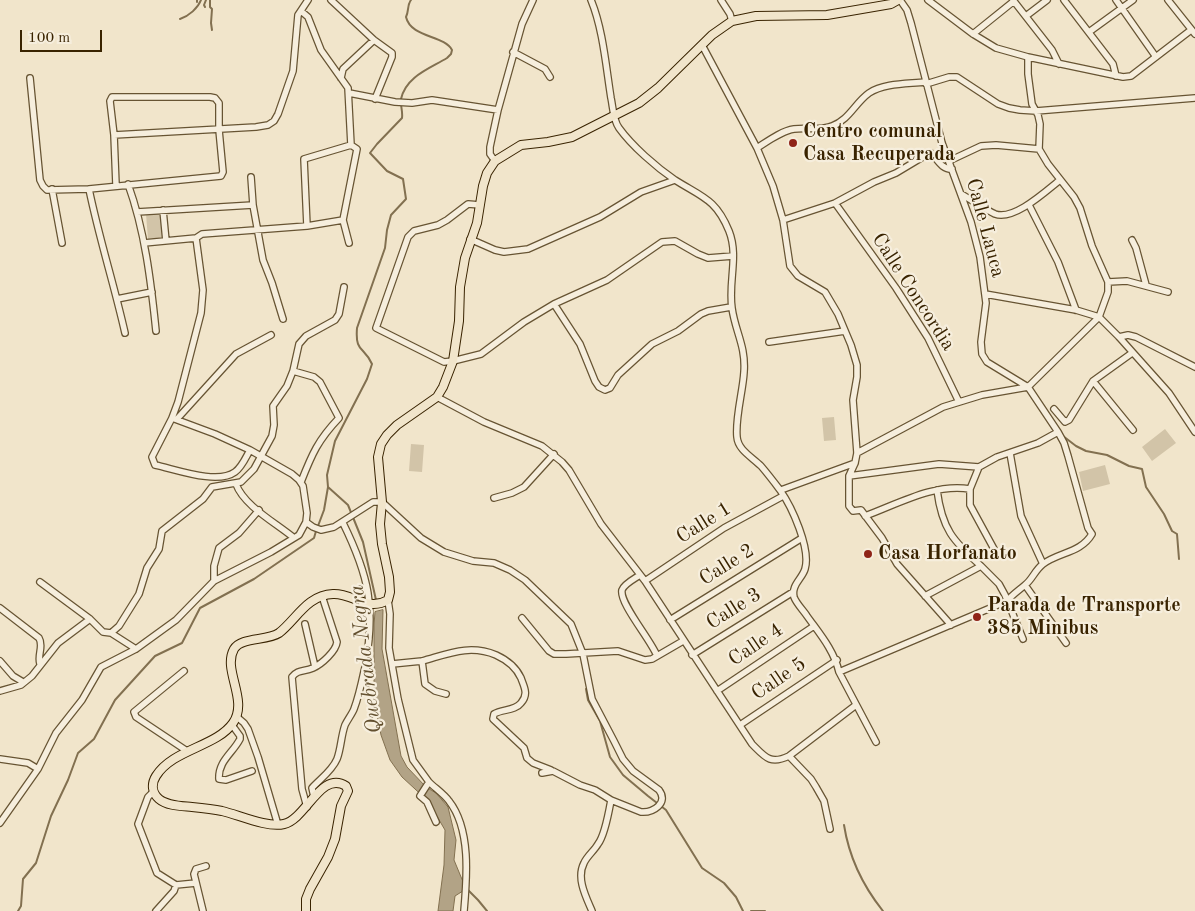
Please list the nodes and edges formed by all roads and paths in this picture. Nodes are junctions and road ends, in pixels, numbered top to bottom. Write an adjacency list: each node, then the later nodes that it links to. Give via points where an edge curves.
1 (308, 0): 15 (street)
2 (331, 0): 21 (street)
3 (533, 0): 23 (street)
4 (590, 0): 37 (street, via 598,22)
5 (720, 0): 17 (street)
6 (899, 0): 17 (main road, via 827,15 756,16); 31 (street, Calle Lauca, via 907,10)
7 (928, 0): 20 (street)
8 (1013, 0): 16 (street); 20 (street)
9 (1047, 0): 16 (street)
10 (1064, 0): 18 (street)
11 (1116, 0): 14 (street)
12 (1133, 0): 14 (street)
13 (1168, 0): 19 (street)
14 (1122, 8): 18 (street); 24 (street)
15 (301, 11): 30 (street, via 308,17 321,50); 38 (street, via 293,71 274,120 268,125)
16 (1026, 16): 26 (street)
17 (732, 21): 22 (main road)
18 (1089, 32): 27 (street, via 1114,64)
19 (1193, 32): 24 (street)
20 (972, 34): 25 (street, via 996,48)
21 (374, 40): 30 (street, via 342,69); 34 (street, via 392,54)
22 (702, 45): 37 (main road, via 658,88); 41 (street)
23 (513, 52): 28 (street, via 545,68); 35 (street)
24 (1156, 56): 27 (street, via 1131,76)
25 (1028, 57): 26 (street); 36 (street, via 1032,104)
26 (1059, 64): 27 (street)
27 (1116, 76)
28 (550, 77)
29 (30, 78): 52 (street, via 40,180 47,190)
30 (341, 78): 32 (street)
31 (926, 83): 36 (street, via 957,77 998,104); 41 (street, via 877,88 834,126 794,129); 43 (street, Calle Lauca)
32 (349, 93): 34 (street); 40 (street)
33 (1195, 98): 36 (street)
34 (376, 99): 35 (street, via 396,102 432,100)
35 (498, 110): 44 (street, via 490,147)
36 (1036, 111): 42 (street, via 1040,124)
37 (614, 116): 44 (main road, via 572,137 520,145); 47 (street, via 617,126 639,150)
38 (219, 130): 39 (street); 39 (street, via 218,103 213,97 118,96 110,101); 49 (street, via 221,176)
39 (114, 135): 50 (street)
40 (351, 144): 60 (street, via 357,149); 62 (street, via 304,159)
41 (757, 148): 61 (street)
42 (1039, 149): 43 (street, via 981,146); 48 (street)
43 (949, 161): 45 (street, Calle Lauca)
44 (495, 162): 55 (main road, via 487,173)
45 (952, 170): 53 (street, Calle Lauca); 54 (street, via 940,165 931,153)
46 (251, 177): 56 (street)
47 (675, 180): 65 (street, via 641,192 600,217 528,249 504,252); 71 (street, via 713,204 729,231)
48 (1060, 180): 57 (street); 72 (street, via 1080,208)
49 (128, 184): 50 (street); 59 (street)
50 (116, 185): 51 (street)
51 (89, 189): 52 (street); 78 (street)
52 (52, 190): 70 (street)
53 (961, 194): 57 (street, via 1001,215); 77 (street, Calle Lauca, via 976,243)
54 (835, 203): 61 (street); 97 (street, Calle Concordia, via 928,338)
55 (480, 204): 65 (main road, via 477,224); 91 (street, via 468,204 438,225 414,231 408,236 376,328 439,360)
56 (253, 205): 58 (street); 63 (street)
57 (1029, 205): 81 (street, via 1061,269)
58 (163, 210): 59 (street); 66 (street)
59 (137, 212): 68 (street)
60 (343, 220): 62 (street); 69 (street)
61 (783, 220): 85 (street, via 790,266 798,276 825,292)
62 (307, 226): 63 (street)
63 (258, 230): 64 (street, via 202,234); 83 (street, via 263,260)
64 (196, 238): 66 (street); 99 (street, via 203,301)
65 (470, 239): 91 (main road, via 462,272)
66 (166, 240): 68 (street)
67 (1132, 240): 73 (street)
68 (144, 243): 75 (street)
69 (349, 243)
70 (62, 244)
71 (733, 256): 79 (street, via 708,258 675,241 662,242 607,280); 80 (street)
72 (1108, 282): 73 (street); 82 (street)
73 (1146, 285): 76 (street)
74 (344, 287): 93 (street, via 339,314 299,344)
75 (152, 292): 78 (street); 84 (street)
76 (1168, 292)
77 (985, 294): 81 (street, Calle Lauca); 95 (street, Calle Lauca, via 982,354 987,362)
78 (117, 299): 86 (street)
79 (554, 304): 80 (street, via 580,344 595,381 605,390 652,344 701,314); 91 (street, via 481,354)
80 (732, 307): 115 (street, via 744,350 745,370 737,437 743,450 762,467)
81 (1076, 310): 82 (street, Calle Lauca)
82 (1099, 317): 88 (street, Calle Lauca); 95 (street)
83 (283, 319)
84 (156, 331)
85 (845, 331): 89 (street); 104 (street, via 857,365 853,400)
86 (124, 333)
87 (271, 335): 99 (street, via 236,354)
88 (1119, 336): 90 (street, Calle Lauca); 92 (street, via 1136,337)
89 (769, 342)
90 (1132, 353): 94 (street); 102 (street, Calle Lauca, via 1169,394)
91 (452, 361): 96 (main road)
92 (1195, 367)
93 (293, 371): 107 (street, via 273,406 272,436); 111 (street, via 320,382 339,418 313,451)
94 (1093, 381): 98 (street, via 1069,420 1064,422); 100 (street)
95 (1028, 386): 97 (street); 101 (street, Calle Lauca)
96 (437, 397): 106 (street); 117 (main road, via 396,425 381,444 378,457)
97 (959, 402): 104 (street, via 933,412)
98 (1054, 409)
99 (174, 419): 103 (street); 103 (street, via 152,457 155,465 199,476 220,476 234,473)
100 (1133, 430)
101 (1058, 432): 105 (street); 125 (street, Calle Lauca, via 1092,534 1081,547)
102 (1195, 432)
103 (250, 450): 107 (street)
104 (857, 453): 108 (street)
105 (1010, 453): 109 (street); 125 (street, via 1021,516)
106 (554, 454): 116 (street, via 524,486); 127 (street, via 569,470 601,524)
107 (262, 456): 111 (street); 112 (street, via 246,478)
108 (855, 463): 110 (street); 115 (street, Calle 1)
109 (979, 467): 110 (street, via 939,464); 113 (street)
110 (849, 476): 119 (street, via 849,506 853,511 861,510)
111 (301, 482): 121 (street)
112 (236, 484): 118 (street, via 240,494); 144 (street, via 212,487 203,499 162,531 159,549 146,568 139,594)
113 (970, 489): 114 (street); 124 (street, via 970,505)
114 (937, 490): 119 (street); 126 (street, via 944,524 954,540)
115 (782, 493): 123 (street); 129 (street, Calle 1)
116 (494, 498)
117 (382, 502): 120 (street, via 373,502); 136 (main road, via 381,538 390,592); 149 (street, via 436,548 473,561 494,563 524,580 571,624)
118 (259, 510): 122 (street); 128 (street, via 239,533 219,548)
119 (865, 516): 134 (street, via 897,564)
120 (346, 521): 121 (street, via 321,530); 136 (street)
121 (306, 522): 122 (street)
122 (294, 538): 128 (street)
123 (802, 538): 132 (street, via 806,564); 140 (street, Calle 2)
124 (994, 549)
125 (1043, 564): 131 (street)
126 (981, 566): 134 (street); 135 (street, via 998,584)
127 (640, 575): 129 (street); 151 (street, via 625,586 622,597)
128 (214, 580): 148 (street, via 176,620)
129 (645, 581): 140 (street)
130 (40, 582): 139 (street)
131 (1025, 585): 135 (street); 147 (street)
132 (794, 592): 143 (street, via 794,598); 150 (street, Calle 3)
133 (322, 596): 136 (main road, via 333,594); 157 (street, via 337,642); 165 (main road, via 299,611 279,633 242,643 234,650 231,657 238,699)
134 (925, 596): 142 (street)
135 (1007, 601): 142 (street); 145 (street)
136 (378, 603): 156 (street, via 390,614); 178 (street, via 370,623 362,683 354,710 343,731 334,764 312,788)
137 (0, 608): 155 (street, via 39,638 42,643 38,656)
138 (522, 618): 149 (street, via 554,654)
139 (90, 619): 144 (street, via 103,632); 155 (street, via 58,643)
140 (670, 620): 146 (street)
141 (305, 624): 157 (street)
142 (951, 625): 159 (street)
143 (814, 626): 153 (street); 162 (street, Calle 4)
144 (111, 633): 148 (street)
145 (1023, 640)
146 (683, 641): 150 (street); 151 (street)
147 (1066, 643)
148 (136, 649): 172 (street, via 101,667 82,700 56,733)
149 (583, 654): 151 (street, via 618,652 646,660); 179 (street, via 592,699 617,747 633,771 662,794 656,809 645,812)
150 (692, 655): 162 (street)
151 (657, 656)
152 (0, 660): 160 (street, via 12,676)
153 (836, 660): 159 (street); 167 (street, Calle 5)
154 (422, 661): 156 (street); 163 (street, via 425,684 435,692); 173 (street, via 473,649 489,652 509,662 519,672 526,692 521,703 499,711 493,719 524,748 532,764)
155 (40, 664): 160 (street)
156 (392, 664): 176 (street, via 413,760)
157 (315, 667): 180 (street, via 296,672 292,677 302,789)
158 (184, 670): 169 (street, via 134,712)
159 (839, 672): 164 (street)
160 (23, 682): 161 (street)
161 (0, 691)
162 (717, 691): 167 (street)
163 (446, 694)
164 (856, 705): 168 (street); 170 (street)
165 (237, 718): 166 (main road); 183 (street, via 244,723 250,735)
166 (232, 725): 169 (main road, via 210,741); 174 (street, via 240,739 224,760 219,779)
167 (740, 725): 170 (street, via 763,756 772,761)
168 (876, 742)
169 (187, 751): 177 (main road, via 162,769 153,783)
170 (789, 756): 184 (street, via 811,779 824,801)
171 (0, 759): 172 (street, via 28,763)
172 (38, 769): 182 (street)
173 (553, 771): 175 (street); 179 (street)
174 (252, 772)
175 (542, 773)
176 (428, 784): 181 (street, via 420,796 428,802); 191 (street, via 450,802 466,844)
177 (153, 792): 183 (main road, via 168,804 220,811); 187 (street, via 138,824 157,873)
178 (314, 797): 180 (main road); 190 (main road, via 331,784 342,784 348,791 341,806 335,839 308,894)
179 (611, 800): 192 (street, via 599,844 583,864 581,873)
180 (307, 807): 183 (main road, via 291,822)
181 (436, 822)
182 (0, 823)
183 (278, 825)
184 (830, 829)
185 (206, 866): 186 (street, via 196,869)
186 (196, 883): 187 (street); 189 (street)
187 (176, 885): 188 (street)
188 (156, 911)
189 (203, 911)
190 (306, 911)
191 (464, 911)
192 (592, 911)

